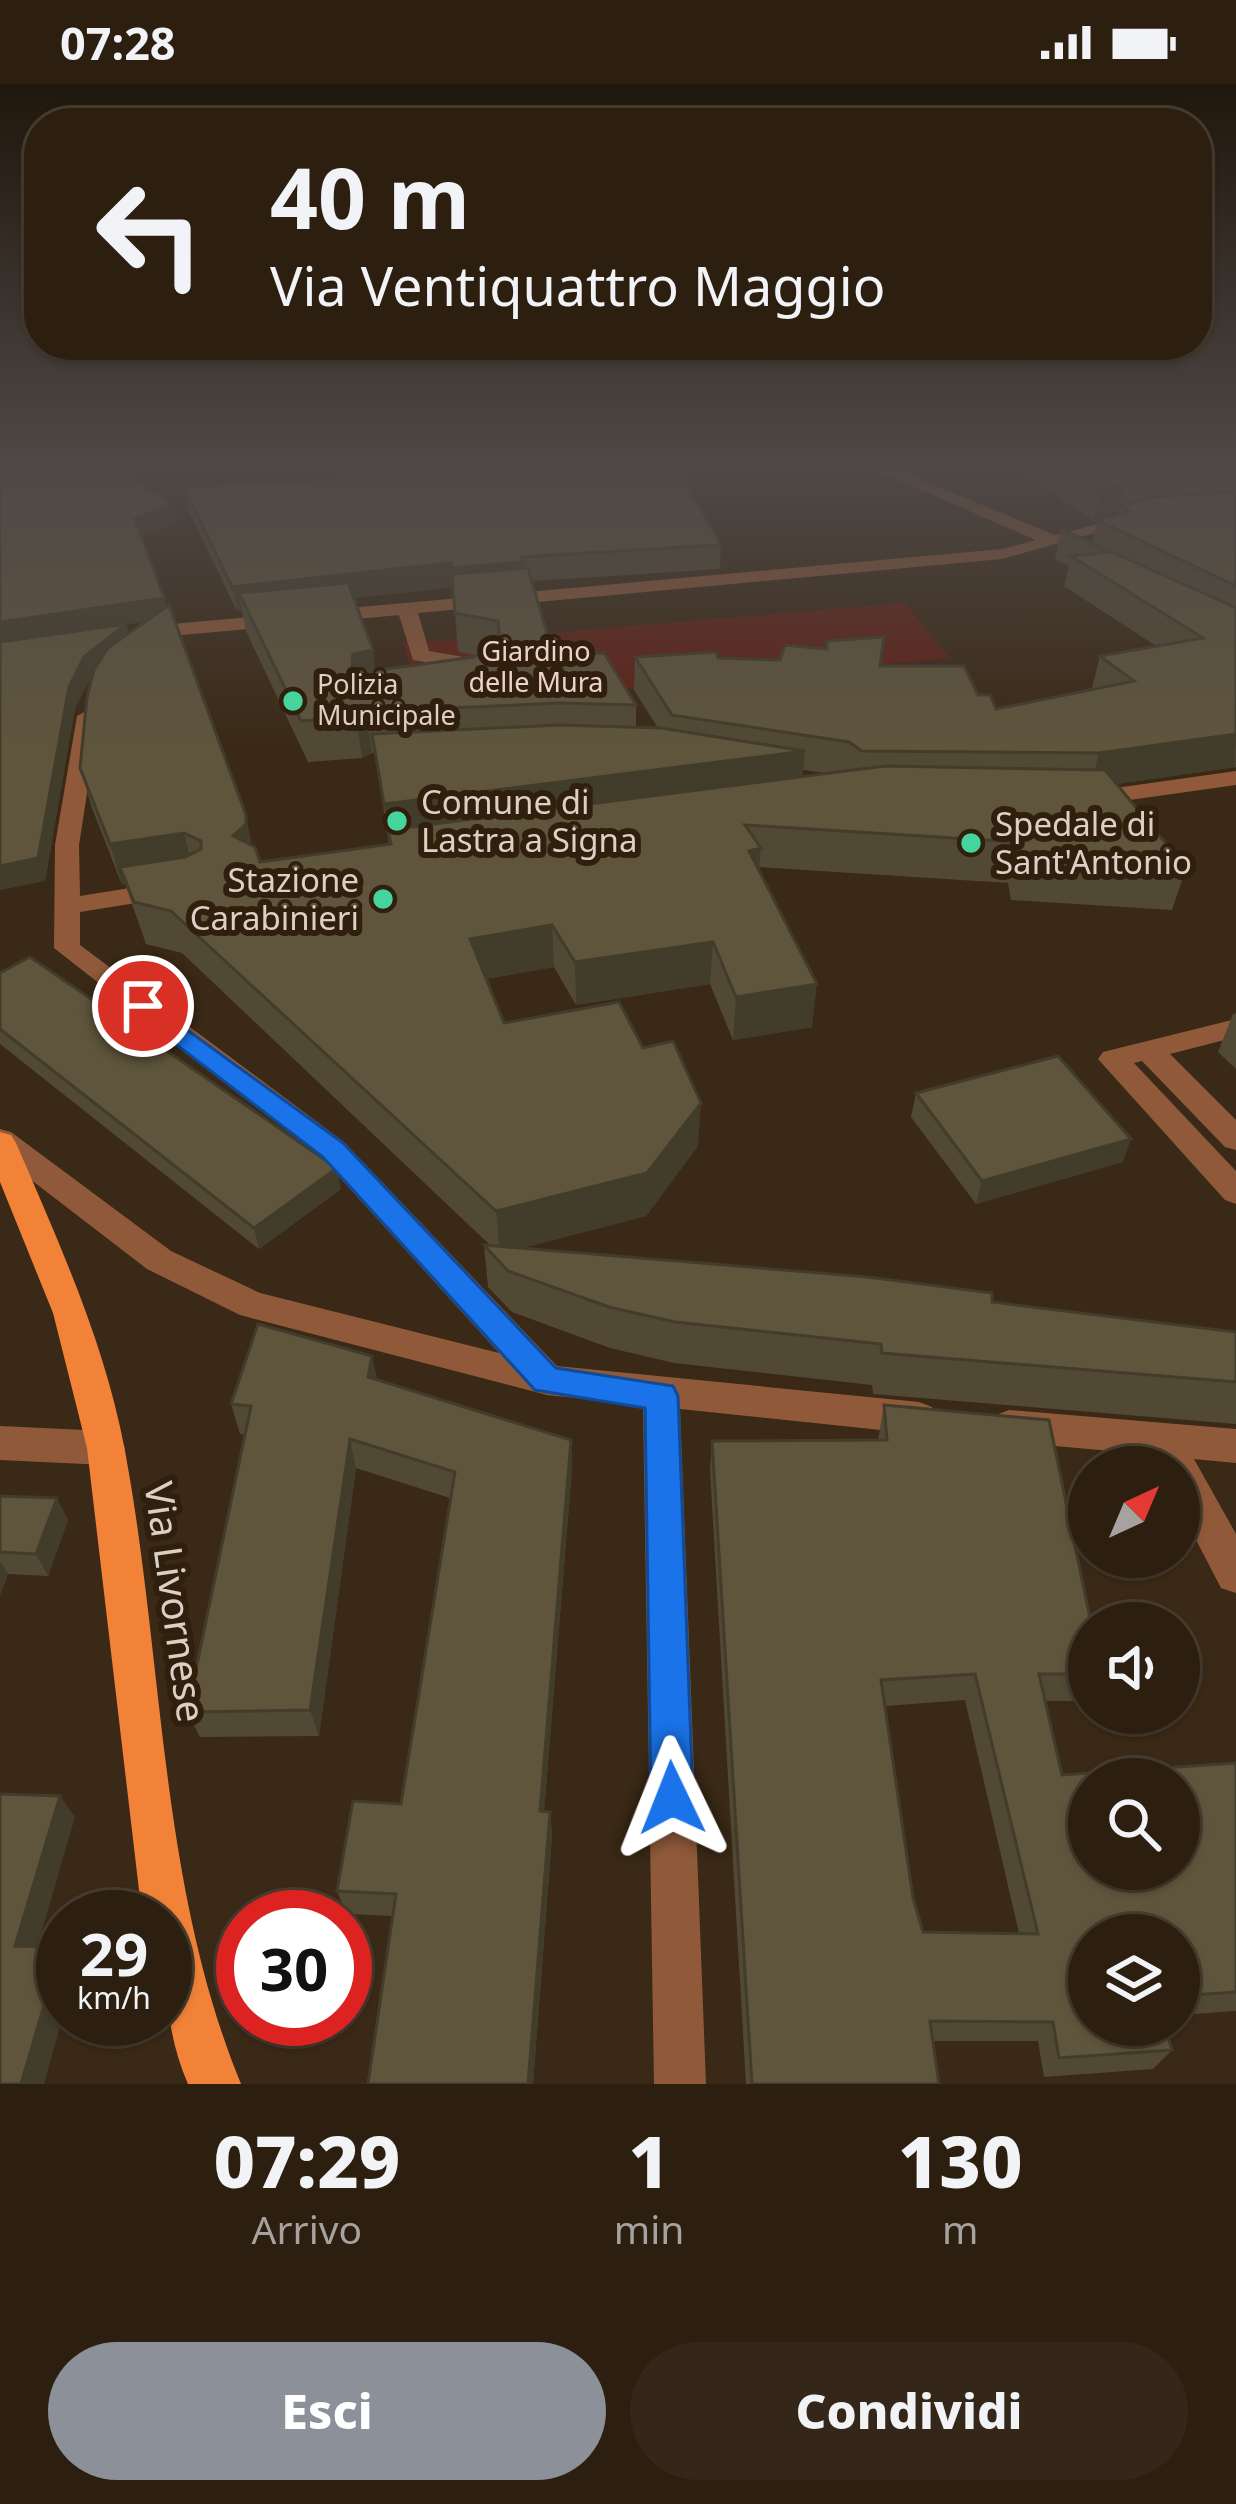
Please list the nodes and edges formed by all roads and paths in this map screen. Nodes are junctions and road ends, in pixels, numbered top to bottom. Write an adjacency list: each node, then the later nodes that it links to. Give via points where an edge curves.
1 (966, 557): 4 (street)
2 (1086, 557): 3 (street)
3 (1089, 559)
4 (407, 609): 5 (street); 8 (street, via 420,656 490,667 490,678)
5 (177, 627): 6 (street); 7 (street)
6 (111, 637)
7 (137, 657)
8 (476, 686)
9 (96, 690): 13 (street, via 67,845)
10 (1236, 778): 11 (street)
11 (1070, 798)
12 (195, 886): 13 (street)
13 (66, 906): 19 (street, via 67,947 333,1150)
14 (1236, 1028): 15 (street)
15 (1150, 1051): 16 (street); 18 (street, via 1113,1059)
16 (1236, 1138)
17 (0, 1142): 19 (street, via 159,1260 252,1305); 24 (main road, Via Livornese, via 70,1313)
18 (1236, 1192)
19 (547, 1380): 20 (street)
20 (662, 1396): 22 (street, via 960,1422); 29 (street)
21 (0, 1443): 24 (street)
22 (1102, 1446)
23 (1236, 1446): 25 (street)
24 (106, 1448): 28 (main road, Via Livornese, via 165,1907)
25 (1200, 1453)
26 (1200, 1508): 27 (street)
27 (1236, 1574)
28 (215, 2084)
29 (680, 2084)

